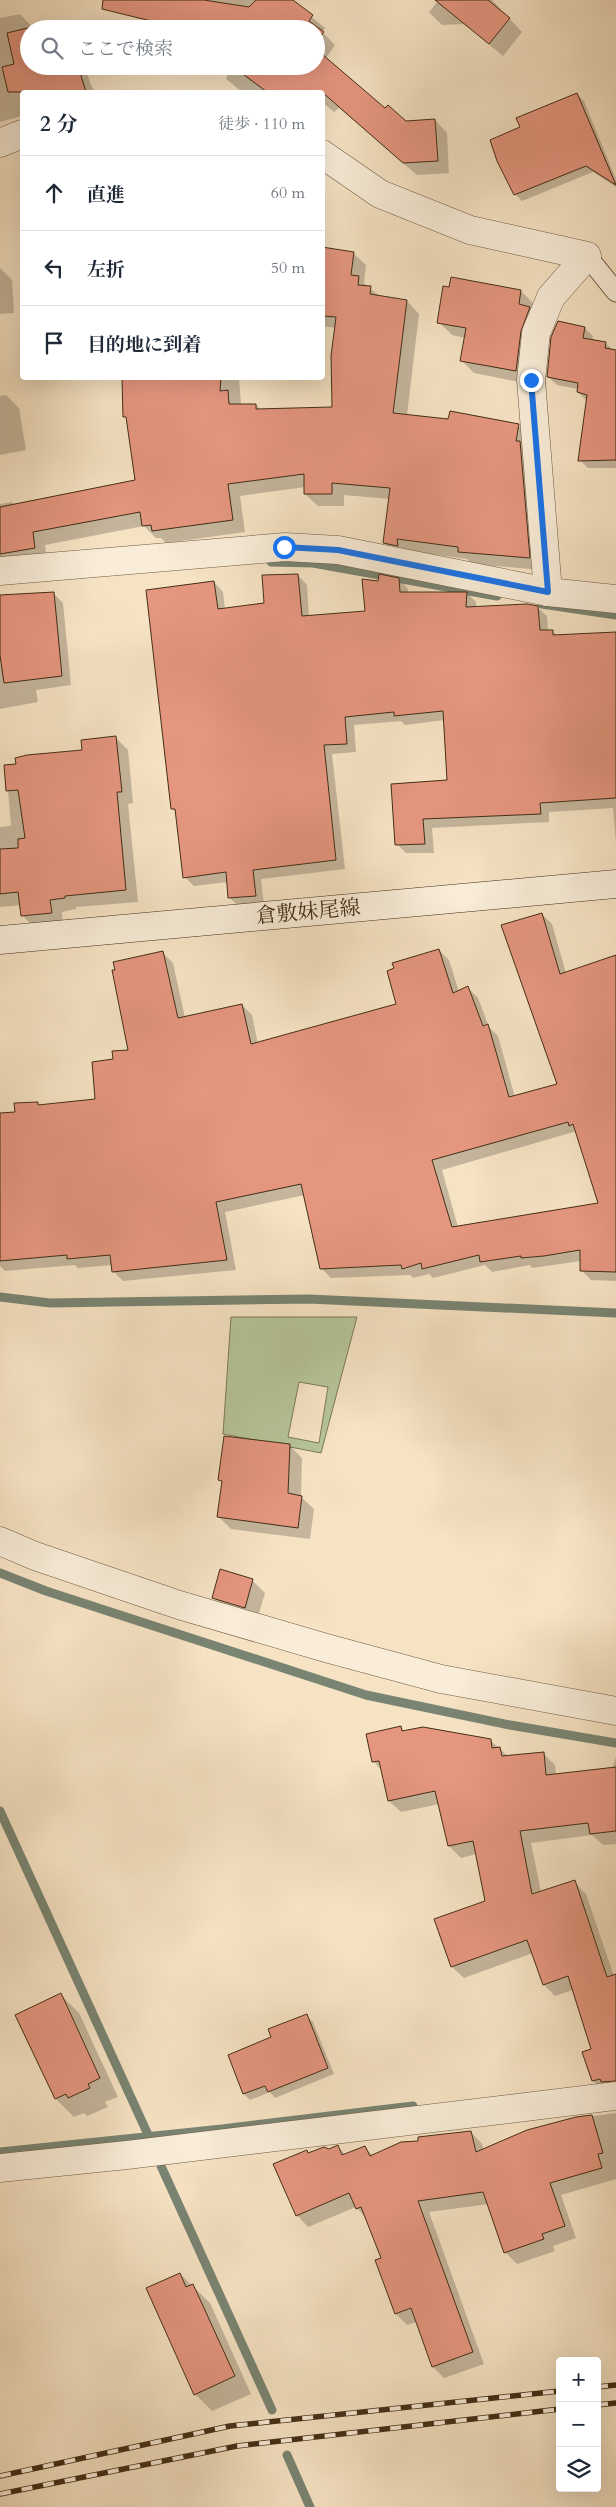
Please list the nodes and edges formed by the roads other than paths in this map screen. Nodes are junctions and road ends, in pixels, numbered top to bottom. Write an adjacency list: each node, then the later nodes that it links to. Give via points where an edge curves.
1 (20, 135): 2 (street)
2 (0, 143)
3 (325, 156): 4 (street, via 380,194 470,230)
4 (587, 256): 5 (lane); 7 (street, via 552,297 536,333 531,380)
5 (616, 292)
6 (0, 571): 7 (street, via 284,547 338,550)
7 (548, 592): 8 (street)
8 (616, 600)
9 (616, 884): 10 (street, 倉敷妹尾線)
10 (0, 940)
11 (0, 1541): 12 (street, via 179,1605 326,1648 441,1679)
12 (616, 1711)
13 (616, 2096): 14 (street)
14 (0, 2168)

